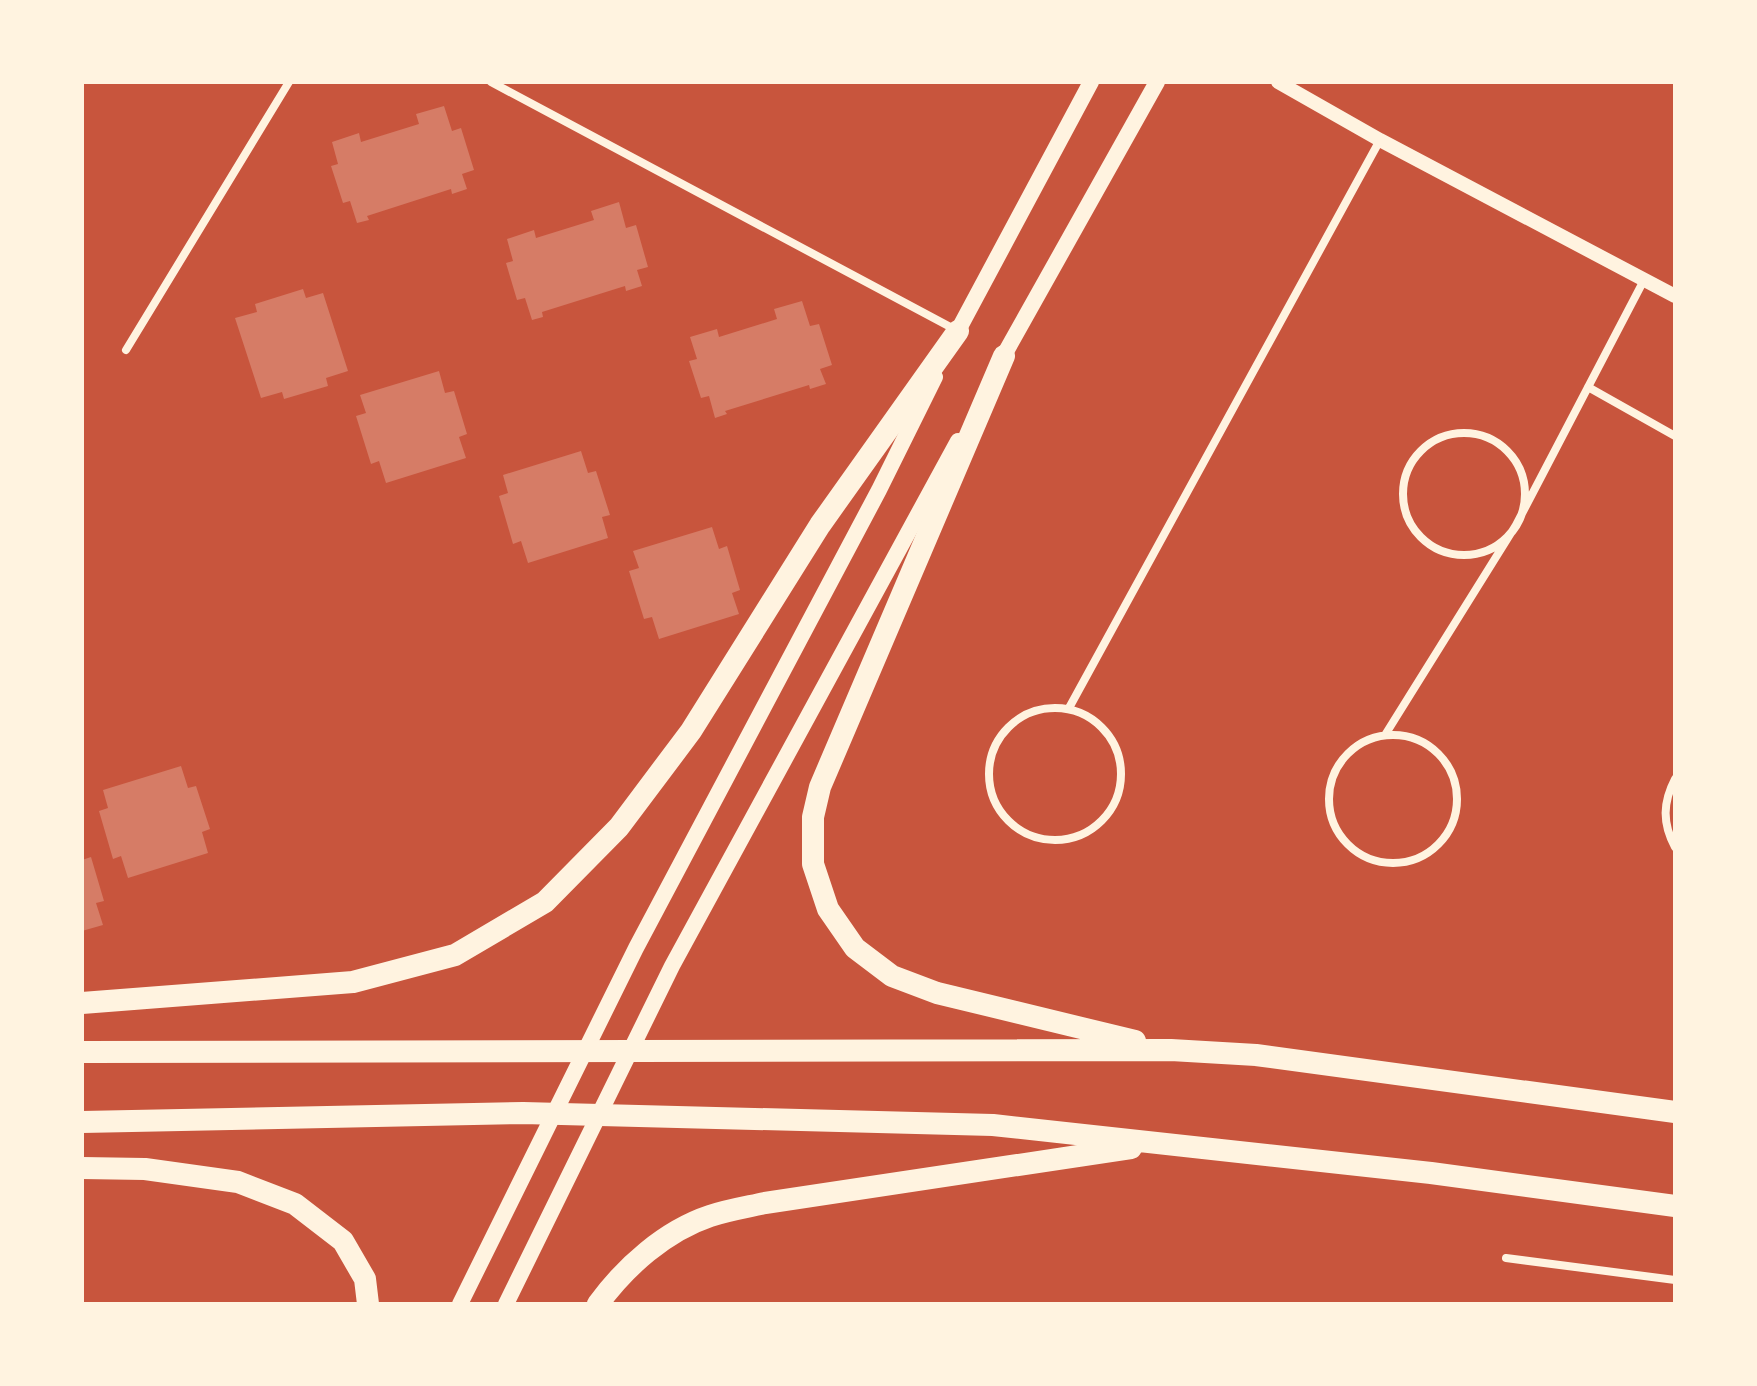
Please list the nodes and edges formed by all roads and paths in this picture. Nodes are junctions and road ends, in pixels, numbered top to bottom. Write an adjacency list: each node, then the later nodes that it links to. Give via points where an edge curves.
1 (289, 82): 10 (street)
2 (491, 82): 9 (street)
3 (1091, 82): 9 (main road)
4 (1157, 82): 11 (main road)
5 (1278, 82): 6 (street)
6 (1380, 140): 7 (street); 15 (street)
7 (1644, 280): 8 (street); 12 (street)
8 (1675, 296)
9 (958, 331): 19 (highway, via 820,525 691,731 619,827 545,902 455,955 353,982); 30 (main road, via 636,948)
10 (126, 350)
11 (1004, 356): 20 (highway, via 820,787 813,817 813,864 828,909 855,948 892,976 937,993); 31 (main road, via 672,966)
12 (1588, 387): 13 (street); 14 (street)
13 (1675, 436)
14 (1516, 525): 14 (street, via 1525,486 1519,467 1490,439 1451,434 1432,442 1406,472 1405,512 1414,530 1446,553 1486,551); 16 (street)
15 (1069, 708): 15 (street, via 1026,714 1008,727 989,766 990,788 1012,825 1053,841 1095,828 1120,792 1123,771 1106,730)
16 (1385, 735): 16 (street, via 1348,753 1336,769 1329,810 1335,830 1365,858 1406,863 1443,841 1459,800 1444,759 1428,744)
17 (1675, 779): 18 (street, via 1665,815)
18 (1675, 847)
19 (82, 1003)
20 (1171, 1050): 21 (highway); 22 (highway, via 1256,1055)
21 (82, 1052)
22 (1675, 1112)
23 (82, 1122): 24 (highway, via 632,1115 993,1125)
24 (1162, 1143): 26 (highway); 32 (highway, via 765,1203 708,1217 656,1244)
25 (82, 1168): 29 (highway, via 145,1169 238,1182 295,1204 343,1241 365,1279)
26 (1675, 1206)
27 (1506, 1258): 28 (street)
28 (1675, 1280)
29 (368, 1304)
30 (460, 1304)
31 (506, 1304)
32 (598, 1304)

